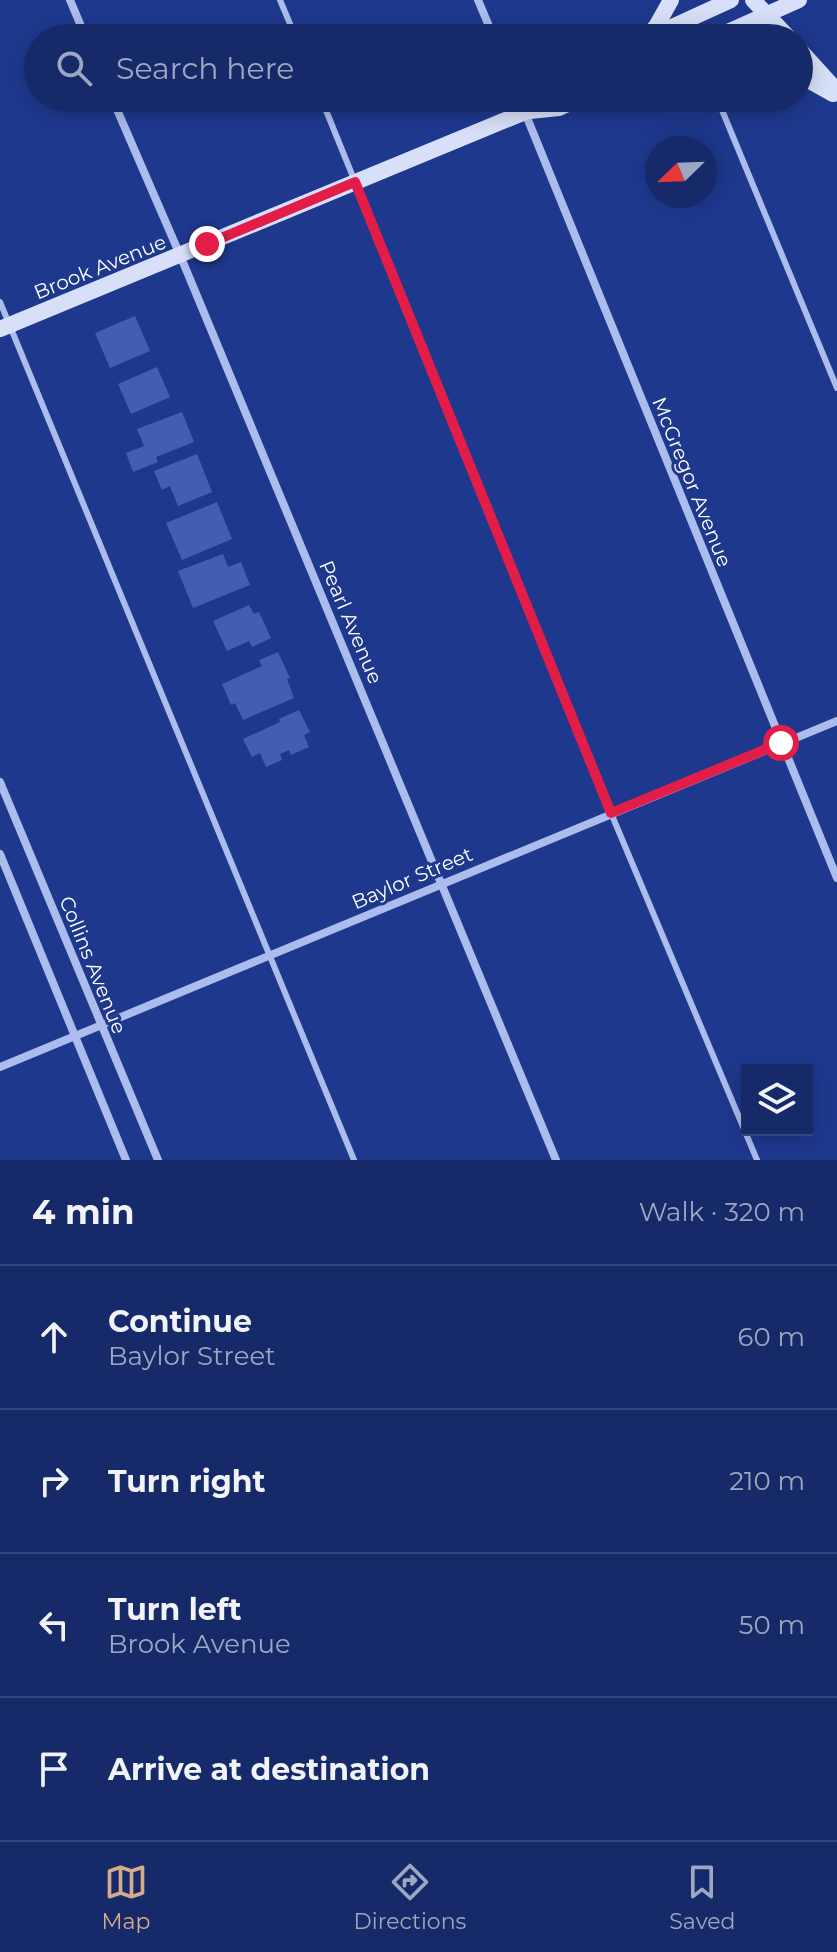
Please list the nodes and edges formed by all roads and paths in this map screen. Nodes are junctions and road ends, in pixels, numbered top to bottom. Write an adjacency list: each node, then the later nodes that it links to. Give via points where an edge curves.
1 (70, 0): 9 (street)
2 (280, 0): 10 (lane)
3 (478, 0): 11 (street)
4 (671, 0): 12 (street)
5 (731, 0): 13 (street)
6 (753, 0): 8 (street)
7 (799, 0): 8 (street)
8 (767, 14): 14 (street); 15 (street)
9 (80, 24)
10 (290, 24)
11 (488, 24)
12 (658, 24)
13 (678, 24)
14 (745, 24)
15 (776, 24)
16 (813, 65): 18 (street)
17 (813, 82): 18 (street)
18 (837, 93)
19 (118, 112): 25 (street, Pearl Avenue)
20 (327, 112): 24 (lane)
21 (507, 112): 24 (street, Brook Avenue)
22 (525, 112): 30 (street, McGregor Avenue)
23 (723, 112): 28 (lane)
24 (355, 182): 25 (street, Brook Avenue); 32 (lane)
25 (180, 255): 27 (street, Brook Avenue); 35 (street, Pearl Avenue)
26 (0, 302): 27 (lane)
27 (5, 327): 36 (lane)
28 (837, 388)
29 (837, 721): 30 (street, Baylor Street)
30 (781, 743): 32 (street, Baylor Street); 34 (street, McGregor Avenue)
31 (0, 782): 37 (street, Collins Avenue)
32 (611, 813): 35 (street, Baylor Street); 44 (lane)
33 (0, 854): 38 (street)
34 (837, 878)
35 (442, 883): 36 (street, Baylor Street); 43 (street, Pearl Avenue)
36 (268, 956): 37 (street, Baylor Street); 42 (lane)
37 (100, 1026): 38 (street, Baylor Street); 41 (street, Collins Avenue)
38 (75, 1036): 39 (street, Baylor Street); 40 (street)
39 (0, 1067)
40 (126, 1160)
41 (158, 1160)
42 (354, 1160)
43 (556, 1160)
44 (757, 1160)

